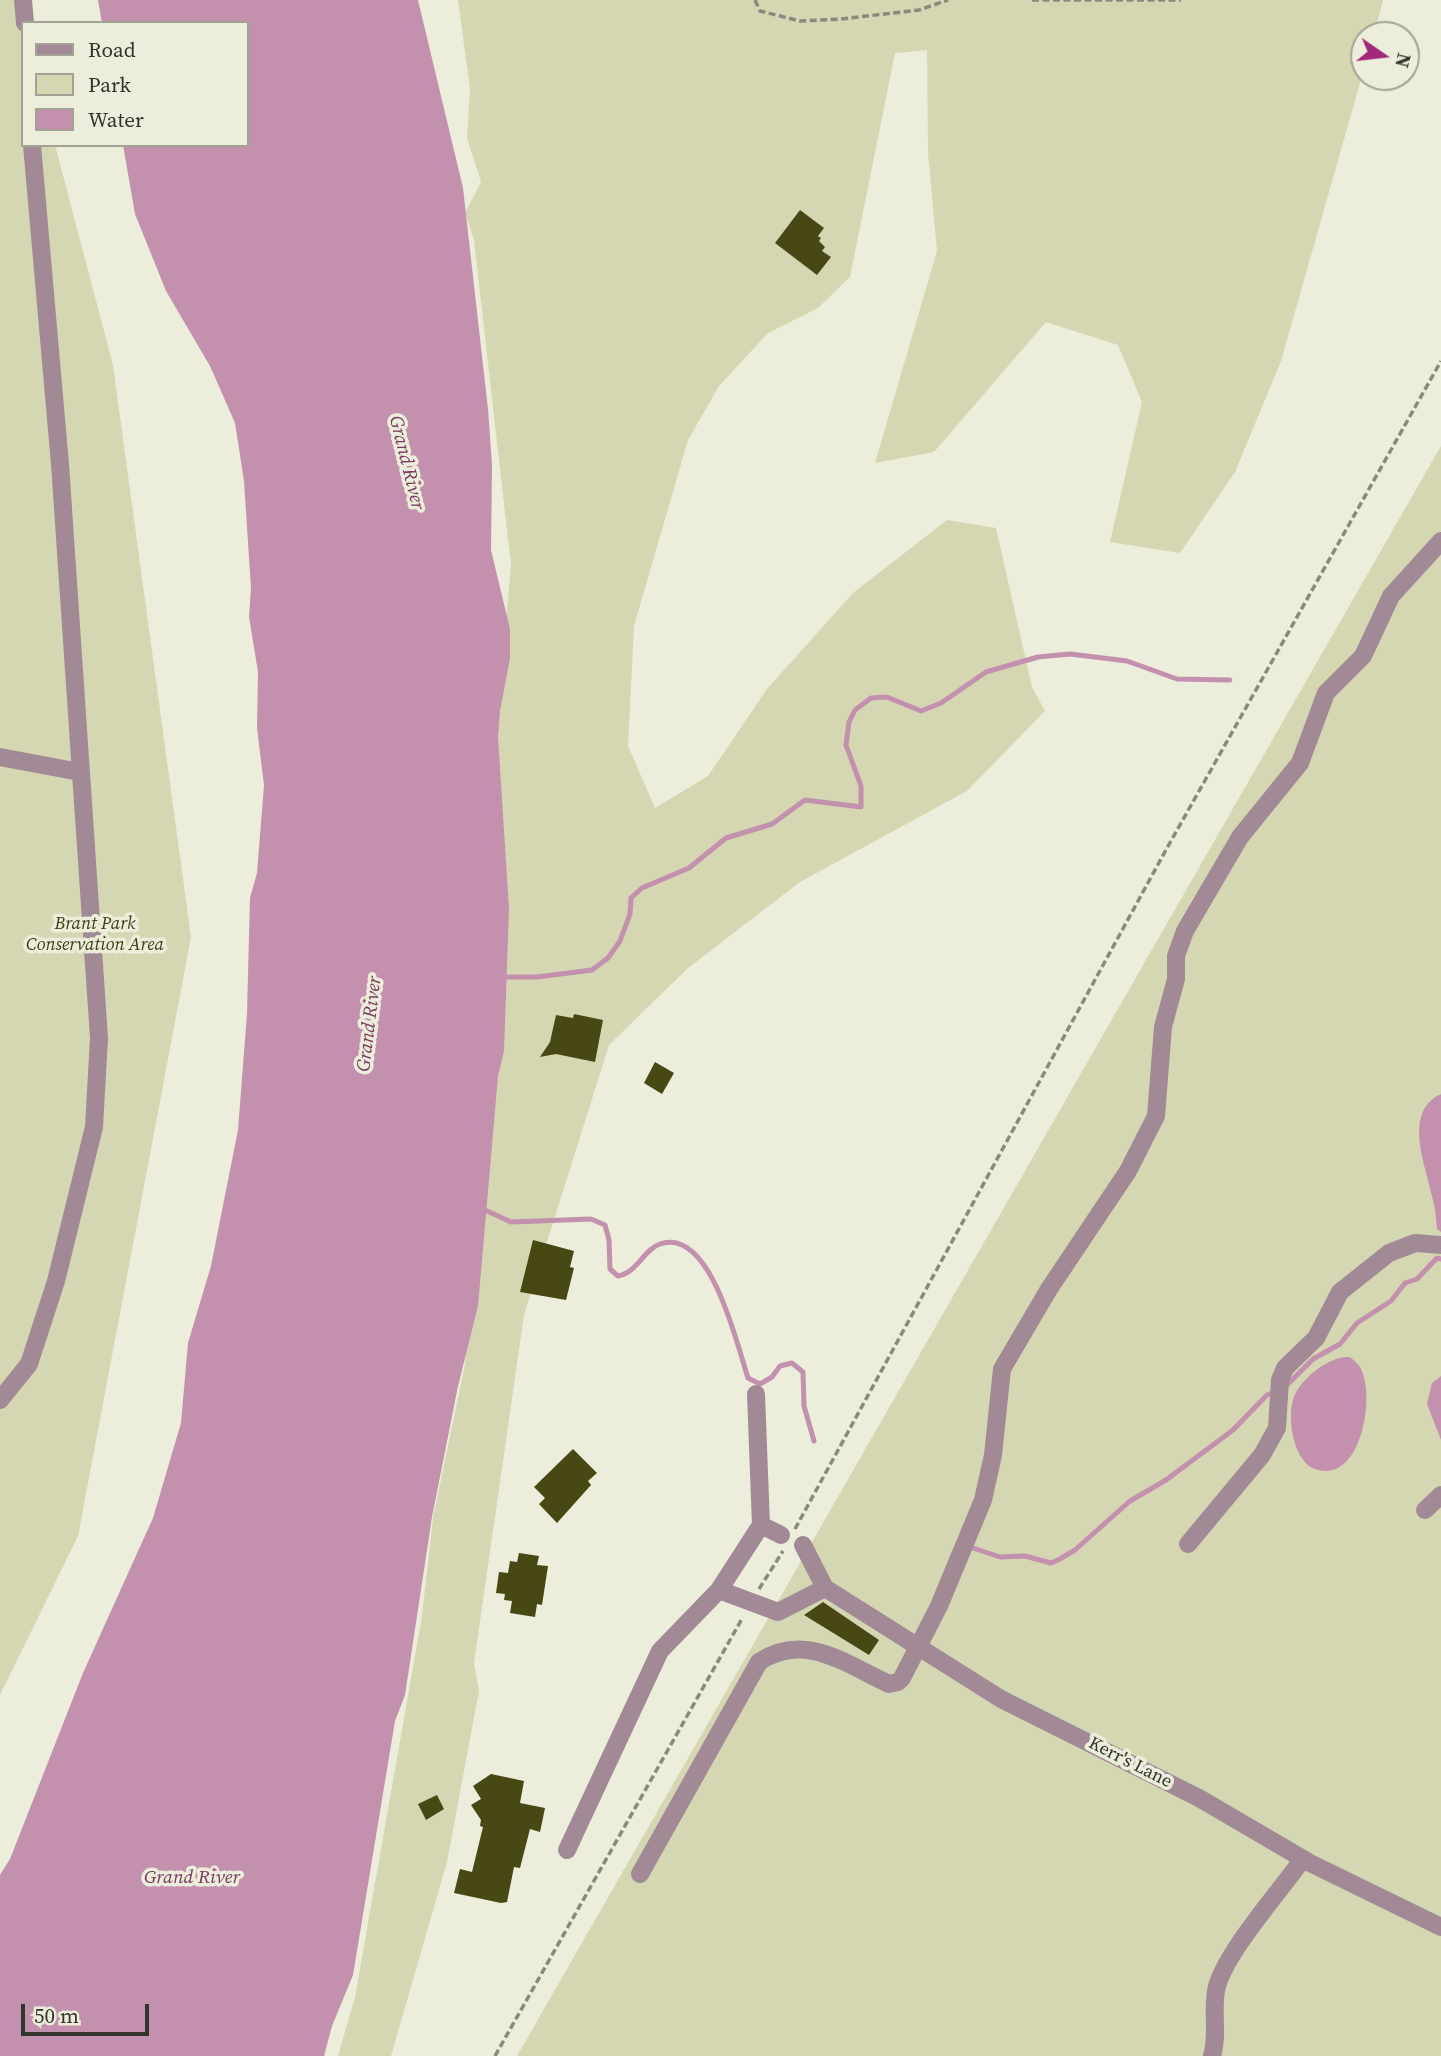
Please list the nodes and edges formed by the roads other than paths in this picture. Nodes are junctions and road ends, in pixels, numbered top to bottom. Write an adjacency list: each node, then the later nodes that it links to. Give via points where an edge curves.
1 (23, 0): 2 (street)
2 (24, 21)
3 (32, 147): 6 (street, via 60,464)
4 (1441, 541): 16 (street, via 1391,596 1363,656 1326,693 1300,763 1234,845 1185,931 1163,1027 1156,1116 1128,1171 1002,1369 986,1491 939,1606)
5 (0, 757): 6 (street)
6 (80, 772): 9 (street, via 99,1038 94,1127 39,1339 29,1364)
7 (1441, 1245): 13 (street, via 1415,1243 1389,1253 1340,1292 1315,1338 1285,1368 1277,1428 1262,1455)
8 (755, 1394): 12 (street)
9 (0, 1400)
10 (1441, 1495): 11 (street)
11 (1425, 1510)
12 (761, 1525): 14 (street, Kerr's Lane, via 789,1542); 15 (street)
13 (1188, 1544)
14 (825, 1588): 15 (street, via 778,1612); 16 (street, Kerr's Lane)
15 (719, 1590): 17 (street, via 660,1651)
16 (916, 1647): 19 (street, via 902,1678 894,1684 815,1649 791,1650 759,1662); 20 (street, Kerr's Lane, via 1001,1699)
17 (567, 1850)
18 (1299, 1864): 21 (street, via 1219,1981)
19 (640, 1874)
20 (1441, 1927)
21 (1212, 2056)

